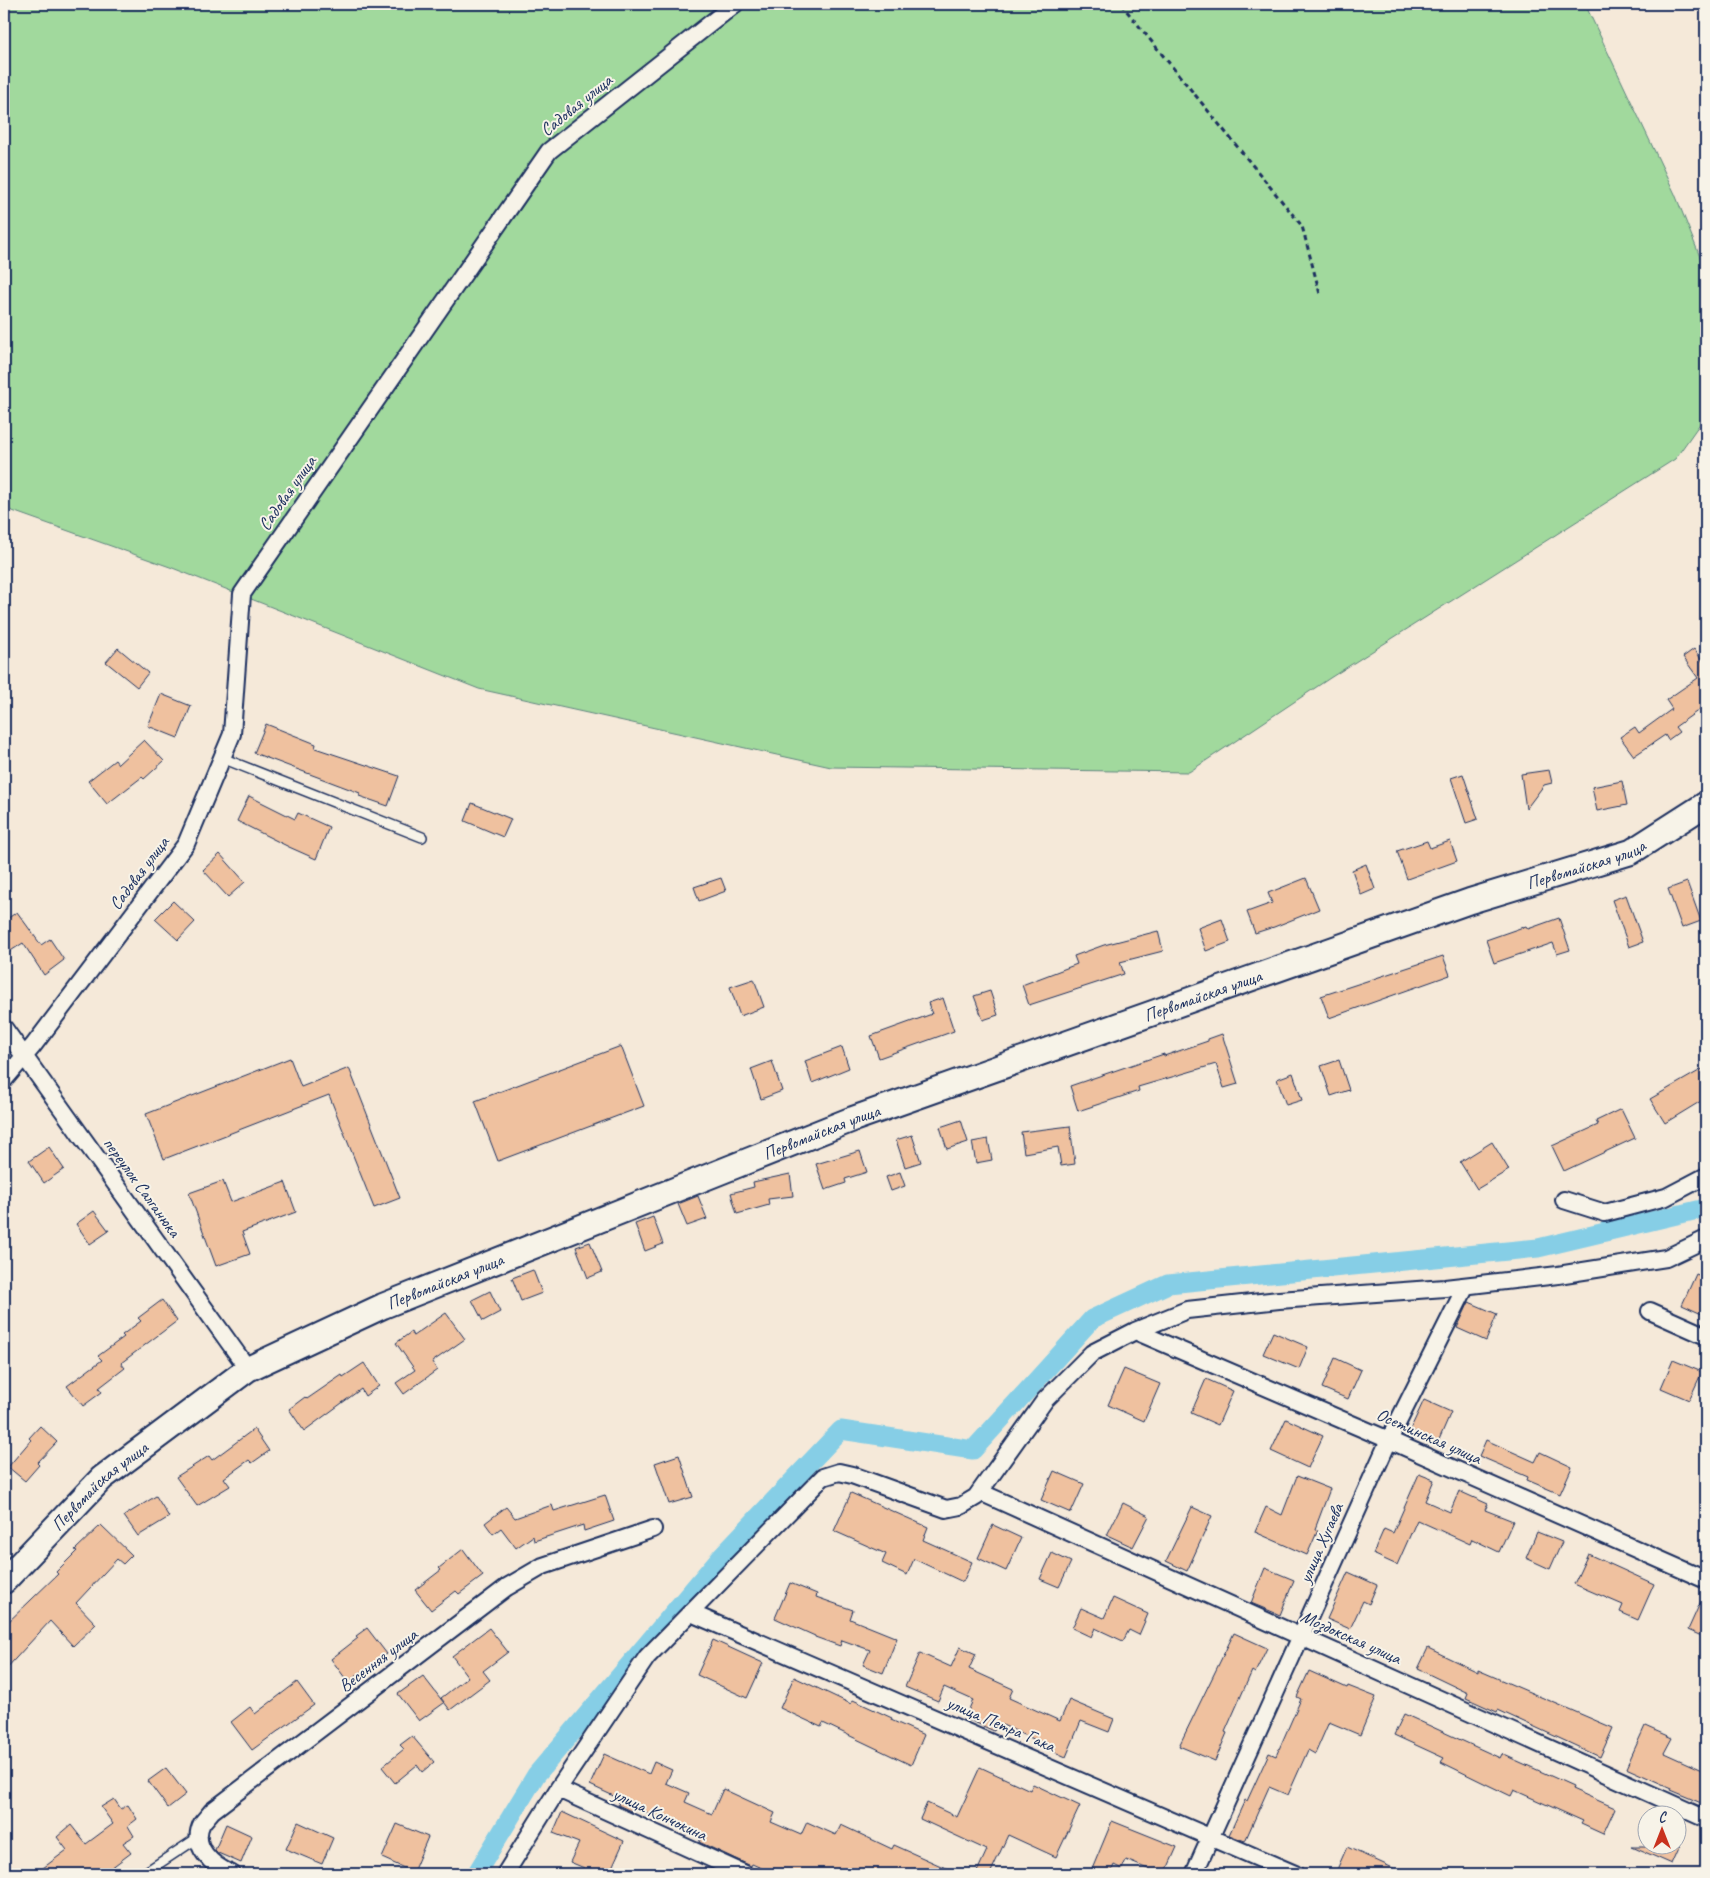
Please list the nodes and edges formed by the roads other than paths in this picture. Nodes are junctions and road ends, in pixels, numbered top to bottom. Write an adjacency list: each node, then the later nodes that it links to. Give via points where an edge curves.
1 (735, 4): 2 (street, Садовая улица, via 549,151 242,594 232,734)
2 (222, 758): 4 (lane); 6 (street, Садовая улица, via 186,844)
3 (1706, 804): 15 (main road, Первомайская улица, via 1631,852 1470,901 853,1119 383,1306)
4 (422, 837)
5 (4, 1028): 6 (street, переулок Салганюка)
6 (24, 1057): 7 (street, Садовая улица); 15 (street, переулок Салганюка)
7 (4, 1080)
8 (1706, 1176): 9 (street, via 1666,1197 1605,1213)
9 (1564, 1200)
10 (1706, 1238): 11 (street, via 1666,1258)
11 (1466, 1286): 13 (street, via 1187,1310); 16 (street, улица Хугаева)
12 (1650, 1311): 14 (street)
13 (1135, 1331): 16 (street, Осетинская улица); 17 (street, via 1092,1353 1045,1400)
14 (1706, 1336)
15 (248, 1369): 20 (main road, Первомайская улица, via 102,1478)
16 (1389, 1440): 19 (street, Осетинская улица); 22 (street, улица Хугаева)
17 (980, 1492): 21 (street, via 961,1506 946,1509 852,1474 839,1472 823,1476); 22 (street, Моздокская улица)
18 (653, 1529): 25 (street, Весенняя улица, via 543,1566 507,1587 212,1811 202,1824)
19 (1706, 1580)
20 (4, 1581)
21 (691, 1613): 23 (street, via 647,1657); 26 (street, улица Петра Гака)
22 (1301, 1636): 24 (street, Моздокская улица); 26 (street, улица Хугаева)
23 (558, 1789): 29 (street); 30 (street, улица Кончокина)
24 (1706, 1819)
25 (199, 1837): 27 (lane); 28 (street, via 201,1849 209,1860)
26 (1211, 1837): 31 (street, улица Хугаева); 32 (street, улица Петра Гака)
27 (143, 1874)
28 (232, 1874)
29 (505, 1874)
30 (745, 1874)
31 (1194, 1874)
32 (1295, 1874)

